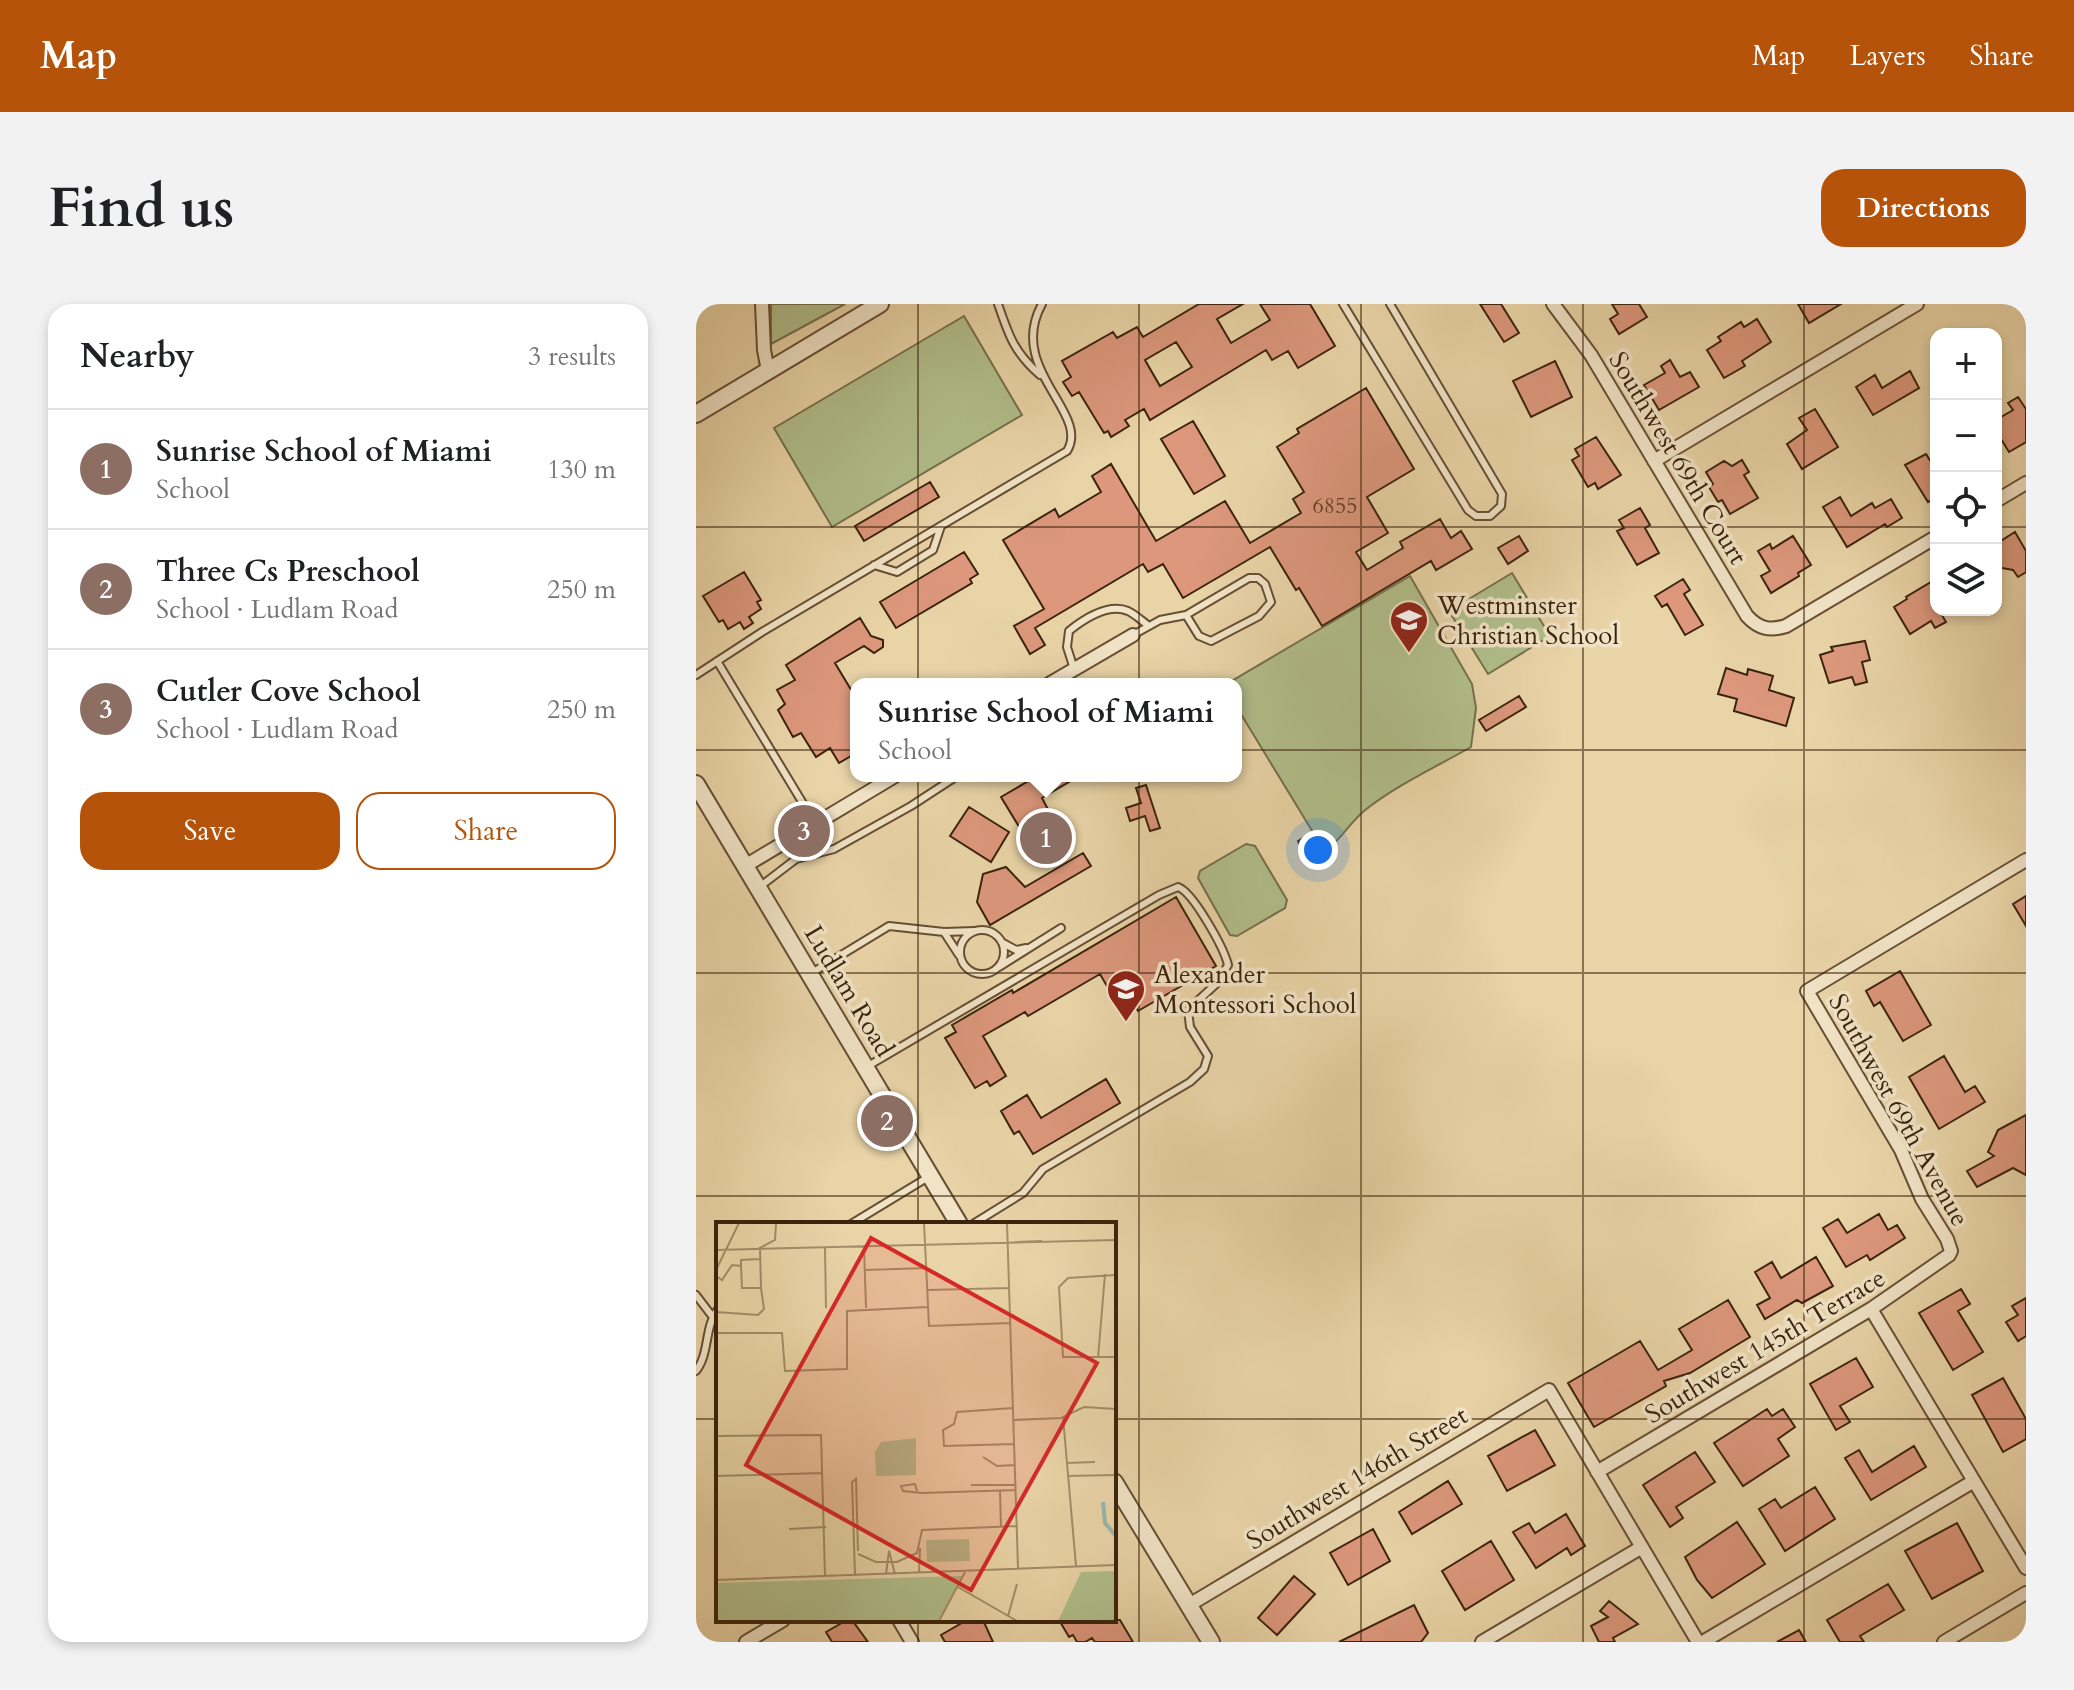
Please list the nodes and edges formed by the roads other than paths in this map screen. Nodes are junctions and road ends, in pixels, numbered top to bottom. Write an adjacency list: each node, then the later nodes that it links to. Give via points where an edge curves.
1 (762, 304): 9 (street)
2 (880, 304): 9 (street)
3 (998, 304): 10 (lane, via 1021,359)
4 (1042, 304): 10 (lane, via 1032,334)
5 (1343, 304): 6 (lane, via 1468,510 1488,517 1501,506 1502,494)
6 (1390, 304)
7 (1553, 304): 12 (street, Southwest 69th Court, via 1591,355)
8 (1917, 304): 12 (street)
9 (768, 371): 11 (street)
10 (1042, 376): 15 (lane, via 1070,423 1069,449)
11 (696, 414)
12 (1654, 461): 16 (street, Southwest 69th Court, via 1747,616 1768,629 1792,623)
13 (2026, 483): 14 (street)
14 (2002, 497)
15 (941, 526): 17 (lane); 17 (lane, via 933,550 897,572)
16 (1930, 541)
17 (874, 565): 21 (lane)
18 (1186, 615): 18 (lane, via 1199,636 1211,641 1259,616 1271,597 1258,578 1249,578); 19 (lane)
19 (1149, 626): 20 (lane); 22 (lane, via 1128,611 1115,609 1079,622 1069,631 1067,647)
20 (1133, 635): 22 (street)
21 (717, 661): 23 (lane); 28 (lane)
22 (1074, 669): 24 (street)
23 (696, 675)
24 (1059, 678)
25 (885, 782): 28 (street)
26 (948, 782): 31 (lane, via 834,849 796,859)
27 (696, 784): 30 (street, Ludlam Road)
28 (816, 825): 30 (street)
29 (2026, 860): 45 (street, Southwest 69th Avenue, via 1807,991 1901,1150)
30 (745, 866): 31 (street, Ludlam Road)
31 (758, 888): 39 (street, Ludlam Road)
32 (1061, 928): 36 (lane)
33 (975, 931): 34 (lane); 35 (lane, via 990,932); 37 (lane, via 960,947)
34 (944, 932): 37 (lane); 39 (lane, via 889,926)
35 (1001, 942): 36 (lane, via 1016,950); 38 (lane, via 1003,956)
36 (1029, 948): 38 (lane)
37 (961, 960): 38 (lane, via 976,973)
38 (996, 969)
39 (810, 974): 40 (street, Ludlam Road)
40 (866, 1067): 41 (street, Ludlam Road); 44 (lane, via 1159,895 1178,887 1189,893 1228,965 1188,1010 1190,1027 1208,1056 1204,1069 1043,1169 1023,1193)
41 (930, 1175): 42 (lane); 43 (street, Ludlam Road)
42 (854, 1222)
43 (958, 1222)
44 (976, 1222)
45 (1951, 1251): 47 (street, Southwest 145th Terrace)
46 (696, 1295): 49 (lane)
47 (1871, 1309): 51 (street, Southwest 145th Terrace); 52 (street)
48 (716, 1311): 49 (lane)
49 (712, 1316): 50 (lane)
50 (696, 1371)
51 (1597, 1472): 54 (street); 57 (street, Southwest 146th Street, via 1549,1390)
52 (1974, 1481): 55 (street); 64 (street)
53 (1116, 1485): 57 (street)
54 (1642, 1547): 63 (street); 64 (street)
55 (2026, 1568)
56 (2026, 1593): 65 (street)
57 (1189, 1605): 62 (street)
58 (780, 1622): 60 (street)
59 (900, 1622): 61 (street)
60 (746, 1642)
61 (912, 1642)
62 (1211, 1642)
63 (1482, 1642)
64 (1701, 1642)
65 (1944, 1642)

